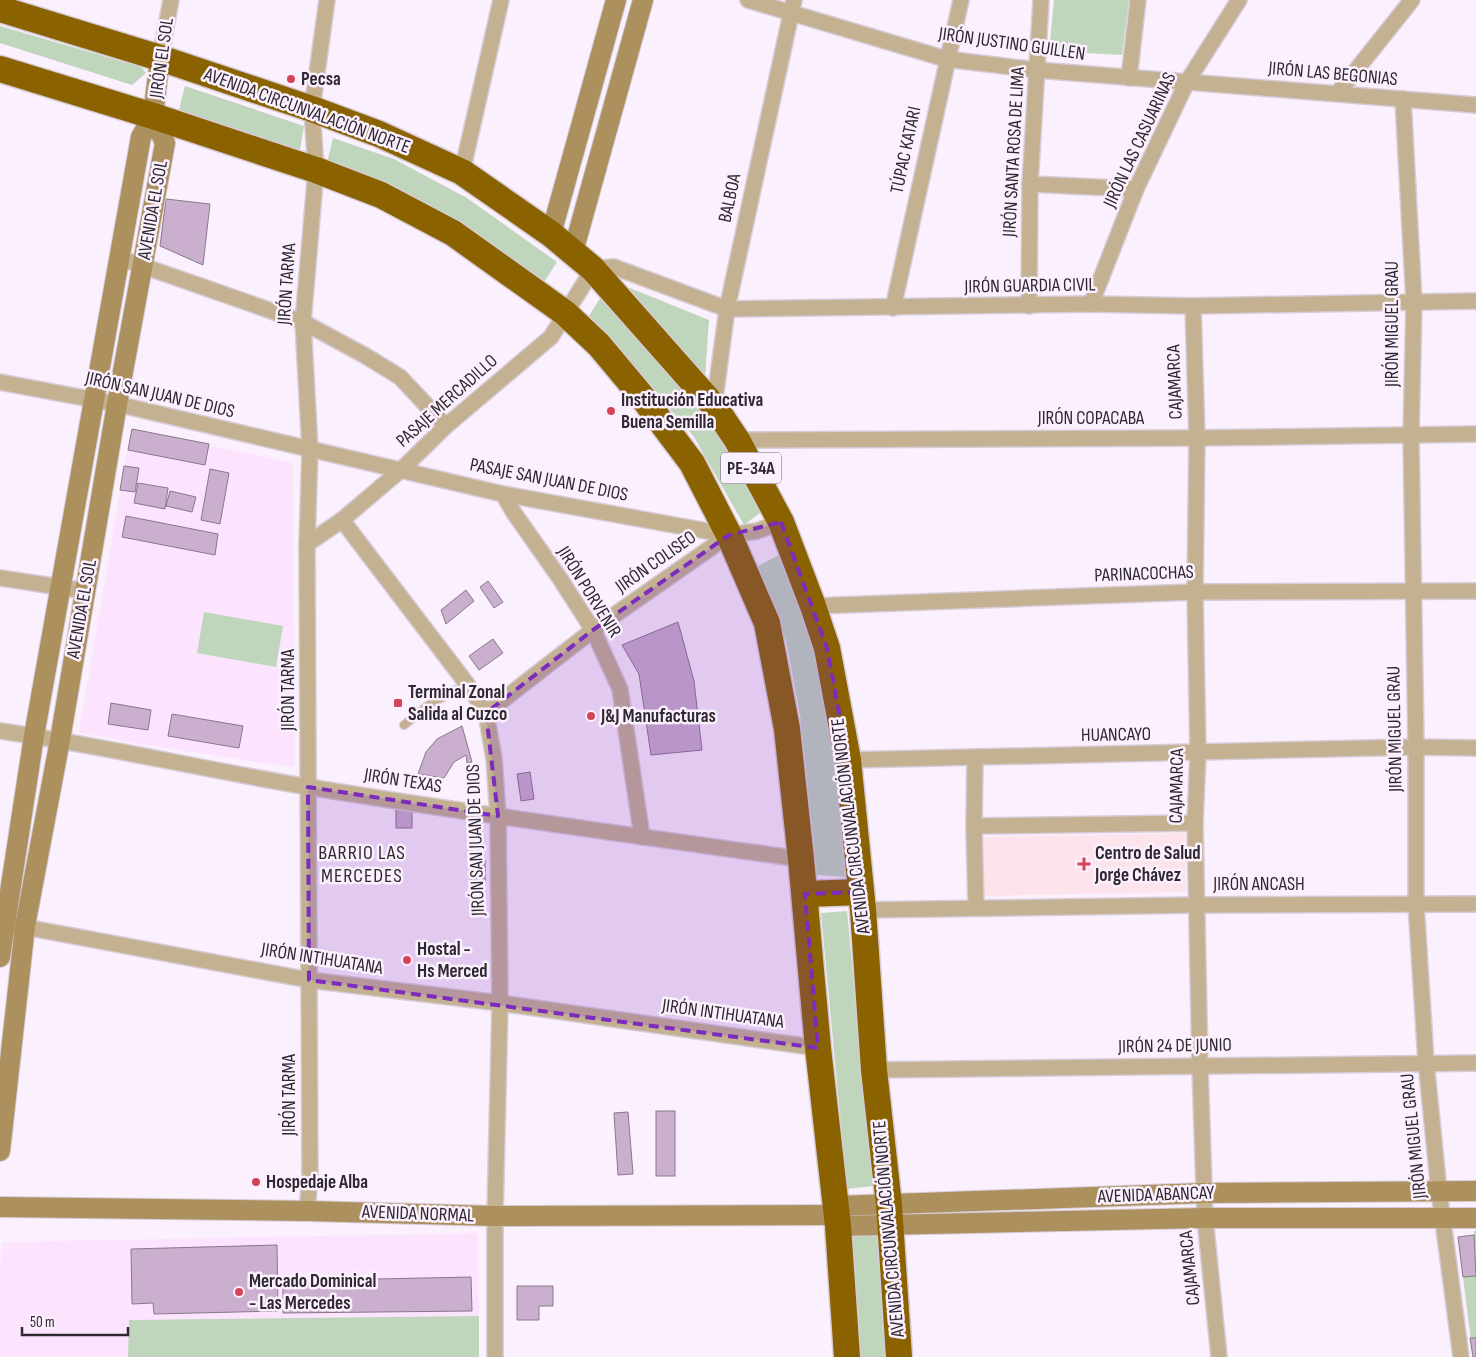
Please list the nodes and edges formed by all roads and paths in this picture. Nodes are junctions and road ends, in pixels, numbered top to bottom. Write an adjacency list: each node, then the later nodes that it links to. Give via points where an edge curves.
1 (171, 0): 14 (street, JIRÓN EL SOL)
2 (327, 0): 23 (street, JIRÓN TARMA)
3 (501, 0): 26 (street)
4 (616, 0): 29 (street)
5 (643, 0): 30 (street)
6 (748, 0): 12 (street, JIRÓN JUSTINO GUILLEN)
7 (960, 0): 15 (street, TÚPAC KATARI)
8 (1041, 0): 17 (street, JIRÓN SANTA ROSA DE LIMA)
9 (1138, 0): 18 (street)
10 (1239, 0): 19 (street, JIRÓN LAS CASUARINAS)
11 (1412, 0): 20 (street)
12 (792, 6): 15 (street, JIRÓN JUSTINO GUILLEN); 40 (street, BALBOA)
13 (0, 9): 14 (highway, AVENIDA CIRCUNVALACIÓN NORTE / PE-34A)
14 (160, 58): 23 (highway, AVENIDA CIRCUNVALACIÓN NORTE / PE-34A); 24 (street, JIRÓN EL SOL)
15 (946, 59): 17 (street, JIRÓN JUSTINO GUILLEN); 39 (street, TÚPAC KATARI)
16 (0, 69): 24 (highway, PE-34A)
17 (1038, 70): 18 (street, JIRÓN JUSTINO GUILLEN); 27 (street, JIRÓN SANTA ROSA DE LIMA)
18 (1129, 78): 19 (street, JIRÓN JUSTINO GUILLEN)
19 (1187, 82): 20 (street, JIRÓN LAS BEGONIAS); 28 (street, JIRÓN LAS CASUARINAS)
20 (1337, 94): 21 (street, JIRÓN LAS BEGONIAS)
21 (1403, 99): 22 (street, JIRÓN LAS BEGONIAS); 35 (street, JIRÓN MIGUEL GRAU)
22 (1476, 105)
23 (312, 109): 25 (street, JIRÓN TARMA); 26 (highway, AVENIDA CIRCUNVALACIÓN NORTE / PE-34A, via 379,134)
24 (153, 116): 25 (highway, PE-34A); 31 (street, AVENIDA EL SOL, via 141,136); 32 (street, AVENIDA EL SOL, via 164,143)
25 (316, 170): 41 (highway, PE-34A, via 381,195 453,233); 42 (street, JIRÓN TARMA)
26 (462, 172): 29 (highway, AVENIDA CIRCUNVALACIÓN NORTE / PE-34A)
27 (1030, 184): 28 (street); 37 (street, JIRÓN SANTA ROSA DE LIMA)
28 (1136, 189): 36 (street, JIRÓN LAS CASUARINAS)
29 (551, 234): 30 (highway, AVENIDA CIRCUNVALACIÓN NORTE / PE-34A)
30 (573, 252): 33 (highway, AVENIDA CIRCUNVALACIÓN NORTE / PE-34A)
31 (120, 258): 32 (street); 44 (street, AVENIDA EL SOL)
32 (143, 268): 42 (street); 45 (street, AVENIDA EL SOL)
33 (593, 269): 40 (street, JIRÓN GUARDIA CIVIL, via 614,267); 41 (street, PASAJE MERCADILLO); 46 (highway, AVENIDA CIRCUNVALACIÓN NORTE / PE-34A)
34 (1476, 301): 35 (street, JIRÓN GUARDIA CIVIL)
35 (1414, 302): 38 (street, JIRÓN GUARDIA CIVIL); 49 (street, JIRÓN MIGUEL GRAU)
36 (1091, 304): 37 (street, JIRÓN GUARDIA CIVIL); 38 (street, JIRÓN GUARDIA CIVIL)
37 (1029, 306): 39 (street, JIRÓN GUARDIA CIVIL)
38 (1193, 306): 50 (street, CAJAMARCA)
39 (893, 308): 40 (street, JIRÓN GUARDIA CIVIL)
40 (727, 309): 46 (street, BALBOA)
41 (565, 313): 47 (street, PASAJE MERCADILLO, via 551,337); 57 (highway, PE-34A, via 599,345 692,463)
42 (303, 322): 47 (street, via 400,377); 52 (street, JIRÓN TARMA)
43 (0, 382): 44 (street, JIRÓN SAN JUAN DE DIOS)
44 (94, 399): 45 (street, JIRÓN SAN JUAN DE DIOS); 60 (street, AVENIDA EL SOL)
45 (117, 404): 52 (street, JIRÓN SAN JUAN DE DIOS); 61 (street, AVENIDA EL SOL)
46 (714, 406): 51 (highway, AVENIDA CIRCUNVALACIÓN NORTE / PE-34A)
47 (446, 426): 53 (street, PASAJE MERCADILLO)
48 (1476, 434): 49 (street, JIRÓN COPACABA)
49 (1411, 436): 50 (street, JIRÓN COPACABA); 62 (street, JIRÓN MIGUEL GRAU)
50 (1197, 438): 51 (street, JIRÓN COPACABA); 63 (street, CAJAMARCA)
51 (737, 440): 56 (highway, AVENIDA CIRCUNVALACIÓN NORTE / PE-34A)
52 (310, 450): 53 (street, PASAJE SAN JUAN DE DIOS); 58 (street, JIRÓN TARMA)
53 (402, 469): 54 (street, PASAJE SAN JUAN DE DIOS); 55 (street, PASAJE MERCADILLO)
54 (504, 494): 57 (street, PASAJE SAN JUAN DE DIOS); 66 (street, JIRÓN PORVENIR)
55 (342, 520): 58 (street, PASAJE MERCADILLO); 67 (street, JIRÓN SAN JUAN DE DIOS)
56 (781, 522): 57 (street, PASAJE SAN JUAN DE DIOS, via 757,531); 65 (highway, AVENIDA CIRCUNVALACIÓN NORTE / PE-34A)
57 (729, 535): 66 (street, JIRÓN COLISEO); 83 (highway, PE-34A, via 767,624 787,729)
58 (307, 544): 78 (street, JIRÓN TARMA)
59 (0, 578): 60 (street)
60 (60, 587): 61 (street); 71 (street, AVENIDA EL SOL)
61 (86, 591): 72 (street, AVENIDA EL SOL)
62 (1414, 591): 63 (street, PARINACOCHAS); 64 (street, PARINACOCHAS); 73 (street, JIRÓN MIGUEL GRAU)
63 (1195, 592): 65 (street, PARINACOCHAS); 75 (street, CAJAMARCA)
64 (1476, 592)
65 (813, 606): 77 (highway, AVENIDA CIRCUNVALACIÓN NORTE / PE-34A, via 826,648)
66 (593, 630): 68 (street, JIRÓN COLISEO); 82 (street, JIRÓN PORVENIR, via 620,689)
67 (467, 684): 68 (street, JIRÓN SAN JUAN DE DIOS); 69 (lane, via 430,704)
68 (486, 713): 79 (street, JIRÓN SAN JUAN DE DIOS, via 494,759)
69 (404, 725)
70 (0, 732): 71 (street, JIRÓN TEXAS)
71 (34, 736): 72 (street, JIRÓN TEXAS); 90 (street, AVENIDA EL SOL)
72 (60, 740): 78 (street, JIRÓN TEXAS); 91 (street, AVENIDA EL SOL)
73 (1416, 747): 74 (street, HUANCAYO); 75 (street, HUANCAYO); 86 (street, JIRÓN MIGUEL GRAU)
74 (1476, 748)
75 (1198, 753): 76 (street, HUANCAYO); 80 (street, CAJAMARCA)
76 (975, 758): 77 (street, HUANCAYO); 81 (street)
77 (848, 760): 85 (highway, AVENIDA CIRCUNVALACIÓN NORTE / PE-34A)
78 (308, 787): 79 (street, JIRÓN TEXAS); 93 (street, JIRÓN TARMA)
79 (498, 816): 82 (street, JIRÓN TEXAS); 94 (street, JIRÓN SAN JUAN DE DIOS)
80 (1195, 823): 81 (street); 88 (street, CAJAMARCA)
81 (974, 826): 89 (street)
82 (642, 836): 83 (street, JIRÓN TEXAS)
83 (801, 859): 84 (highway, PE-34A)
84 (805, 894): 85 (highway); 95 (highway, PE-34A)
85 (862, 901): 89 (street, JIRÓN ANCASH); 99 (highway, AVENIDA CIRCUNVALACIÓN NORTE / PE-34A)
86 (1416, 903): 87 (street, JIRÓN ANCASH); 88 (street, JIRÓN ANCASH); 96 (street, JIRÓN MIGUEL GRAU)
87 (1476, 904)
88 (1198, 905): 89 (street, JIRÓN ANCASH); 98 (street, CAJAMARCA)
89 (976, 908)
90 (2, 923): 91 (street, JIRÓN INTIHUATANA); 92 (street, AVENIDA EL SOL)
91 (26, 926): 93 (street, JIRÓN INTIHUATANA); 100 (street, AVENIDA EL SOL)
92 (0, 957)
93 (309, 980): 94 (street, JIRÓN INTIHUATANA); 105 (street, JIRÓN TARMA, via 310,1177)
94 (500, 1003): 95 (street, JIRÓN INTIHUATANA); 107 (street, JIRÓN SAN JUAN DE DIOS)
95 (818, 1048): 108 (highway, PE-34A)
96 (1426, 1062): 97 (street, JIRÓN 24 DE JUNIO); 98 (street, JIRÓN 24 DE JUNIO); 101 (street, JIRÓN MIGUEL GRAU)
97 (1476, 1063)
98 (1200, 1066): 99 (street, JIRÓN 24 DE JUNIO); 103 (street, CAJAMARCA)
99 (874, 1070): 106 (highway, AVENIDA CIRCUNVALACIÓN NORTE / PE-34A)
100 (0, 1151)
101 (1440, 1191): 102 (street, AVENIDA ABANCAY); 103 (street, AVENIDA ABANCAY); 111 (street, JIRÓN MIGUEL GRAU)
102 (1476, 1191)
103 (1204, 1193): 106 (street, AVENIDA ABANCAY); 109 (street, CAJAMARCA)
104 (0, 1207): 105 (street, AVENIDA NORMAL)
105 (307, 1211): 107 (street, AVENIDA NORMAL)
106 (890, 1215): 108 (street, AVENIDA ABANCAY); 109 (street, AVENIDA ABANCAY); 114 (highway, AVENIDA CIRCUNVALACIÓN NORTE / PE-34A)
107 (495, 1216): 108 (street, AVENIDA NORMAL); 112 (street, JIRÓN SAN JUAN DE DIOS)
108 (837, 1216): 113 (highway, PE-34A)
109 (1205, 1218): 111 (street, AVENIDA ABANCAY); 115 (street, CAJAMARCA)
110 (1476, 1218): 111 (street, AVENIDA ABANCAY)
111 (1444, 1219): 116 (street, JIRÓN MIGUEL GRAU)
112 (495, 1357)
113 (847, 1357)
114 (899, 1357)
115 (1219, 1357)
116 (1461, 1357)

